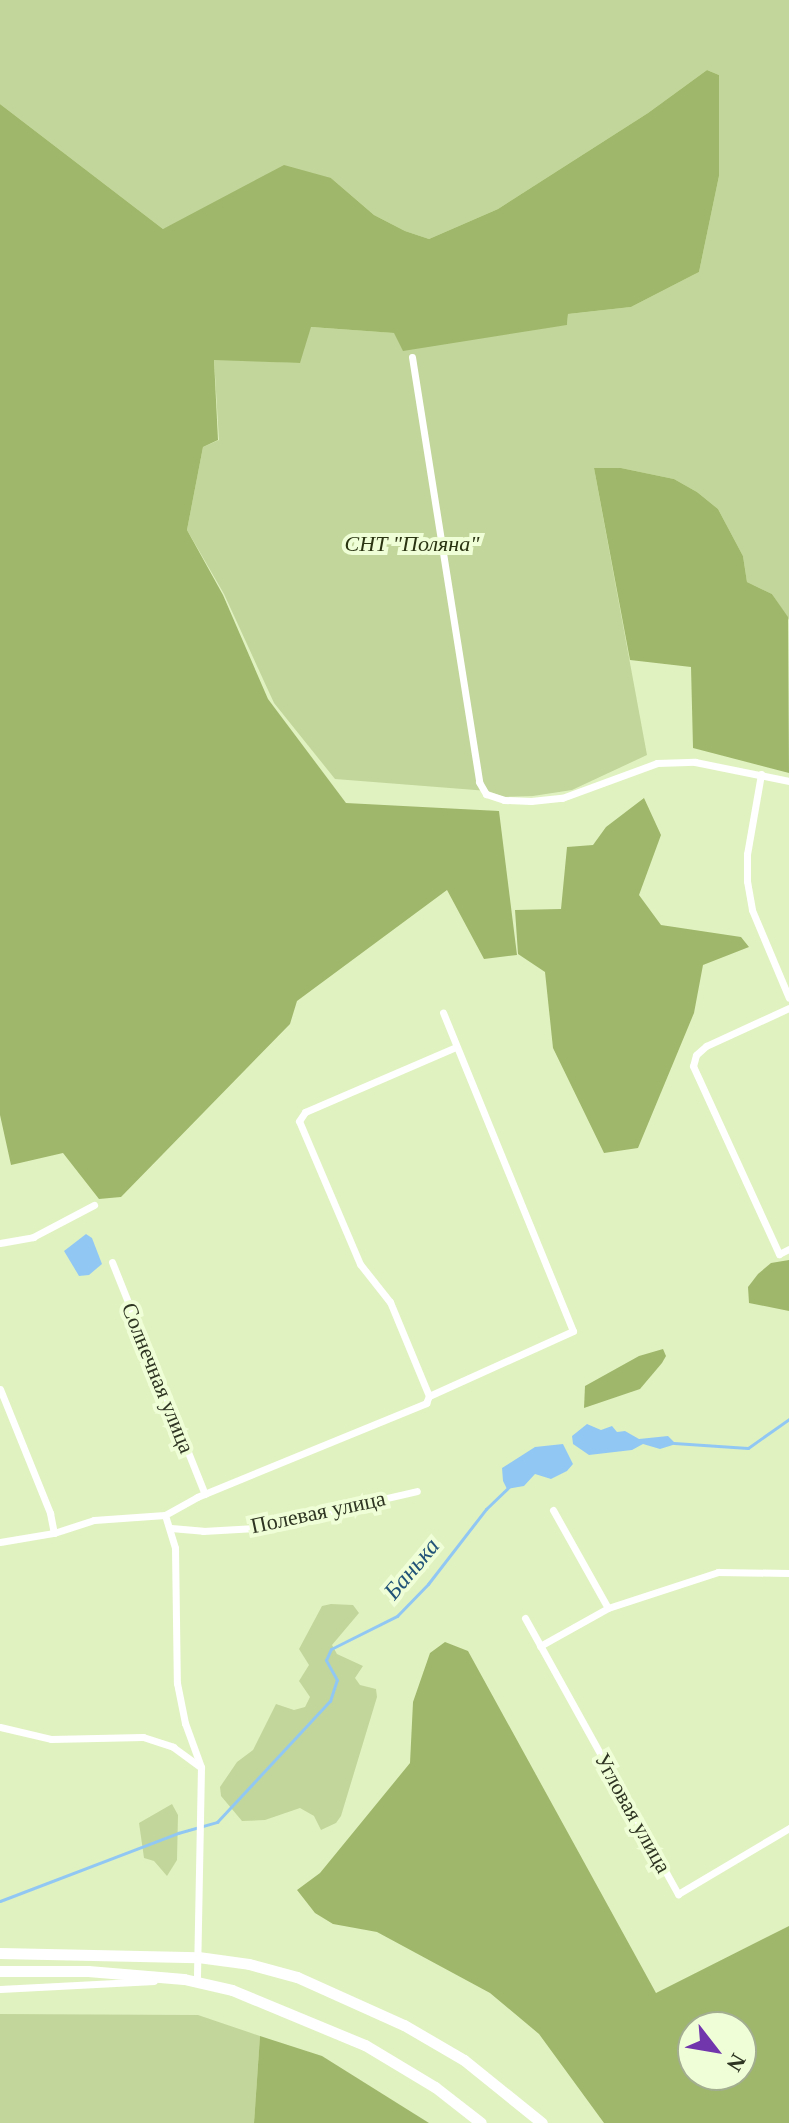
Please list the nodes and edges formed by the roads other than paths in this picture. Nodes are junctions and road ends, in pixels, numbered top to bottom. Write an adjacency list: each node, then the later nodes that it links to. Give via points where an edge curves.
1 (412, 357): 2 (street, via 482,789 504,800 562,798 657,763 695,762)
2 (761, 774): 3 (street); 4 (street, via 747,881 752,910)
3 (789, 781)
4 (789, 998)
5 (789, 1008): 10 (street, via 706,1046 693,1066 779,1254)
6 (443, 1012): 7 (street)
7 (456, 1047): 13 (street, via 573,1331); 13 (street, via 305,1112 299,1121 360,1264 390,1302)
8 (94, 1205): 9 (street, via 33,1237)
9 (0, 1243)
10 (789, 1249)
11 (112, 1262): 15 (street, Солнечная улица)
12 (0, 1389): 19 (street)
13 (429, 1396): 15 (street, via 426,1403)
14 (417, 1491): 18 (street, Полевая улица, via 257,1528)
15 (205, 1494): 17 (street)
16 (553, 1510): 22 (street)
17 (165, 1515): 18 (street); 19 (street, via 94,1520)
18 (171, 1528): 26 (street, via 177,1683)
19 (54, 1533): 20 (street)
20 (0, 1542)
21 (789, 1573): 22 (street, via 718,1572)
22 (608, 1608): 24 (street)
23 (525, 1618): 24 (street, Угловая улица)
24 (540, 1646): 27 (street, Угловая улица, via 678,1894)
25 (0, 1727): 26 (street, via 51,1739 143,1737 173,1747)
26 (201, 1767): 29 (street)
27 (789, 1828)
28 (0, 1953): 29 (street)
29 (198, 1957): 32 (street); 35 (street, via 297,1977 404,2025 464,2060)
30 (0, 1971): 31 (street)
31 (184, 1979): 32 (street); 33 (street)
32 (197, 1981): 34 (street, via 276,2006 365,2045 435,2087)
33 (0, 1989)
34 (481, 2123)
35 (542, 2123)

